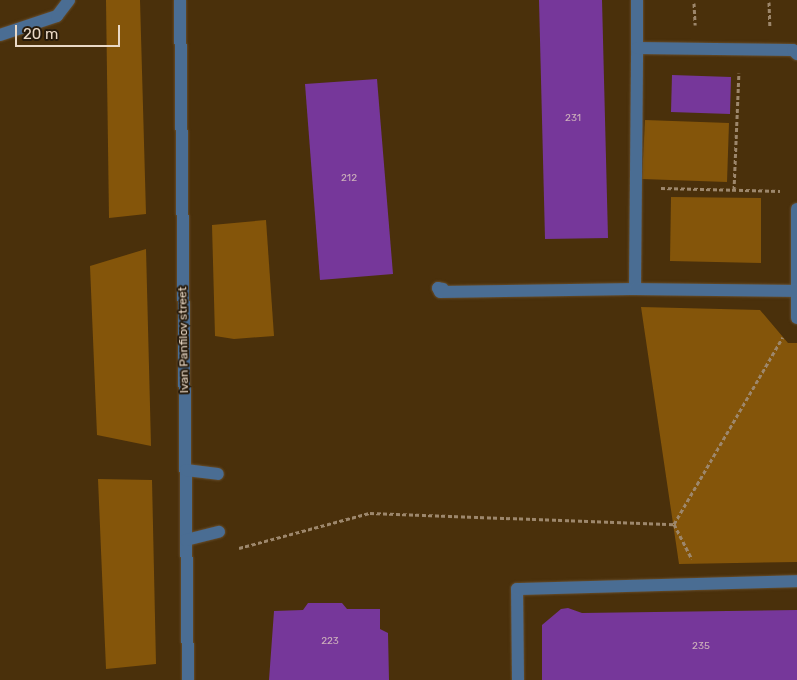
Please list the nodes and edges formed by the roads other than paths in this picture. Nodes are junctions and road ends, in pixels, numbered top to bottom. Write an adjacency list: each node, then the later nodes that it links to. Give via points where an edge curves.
1 (69, 0): 4 (street, via 57,16)
2 (180, 0): 12 (street, Ivan Panfilov street)
3 (637, 0): 5 (street)
4 (0, 35)
5 (637, 48): 6 (street, via 793,50); 9 (street)
6 (797, 54)
7 (797, 209): 10 (street)
8 (443, 288): 9 (street, via 438,288 440,292)
9 (635, 289): 10 (street)
10 (796, 291): 11 (street)
11 (796, 317)
12 (186, 470): 13 (street); 15 (street, Ivan Panfilov street)
13 (218, 474)
14 (219, 532): 15 (street)
15 (186, 540): 17 (street, Ivan Panfilov street)
16 (797, 581): 18 (street, via 517,589)
17 (188, 680)
18 (518, 680)

